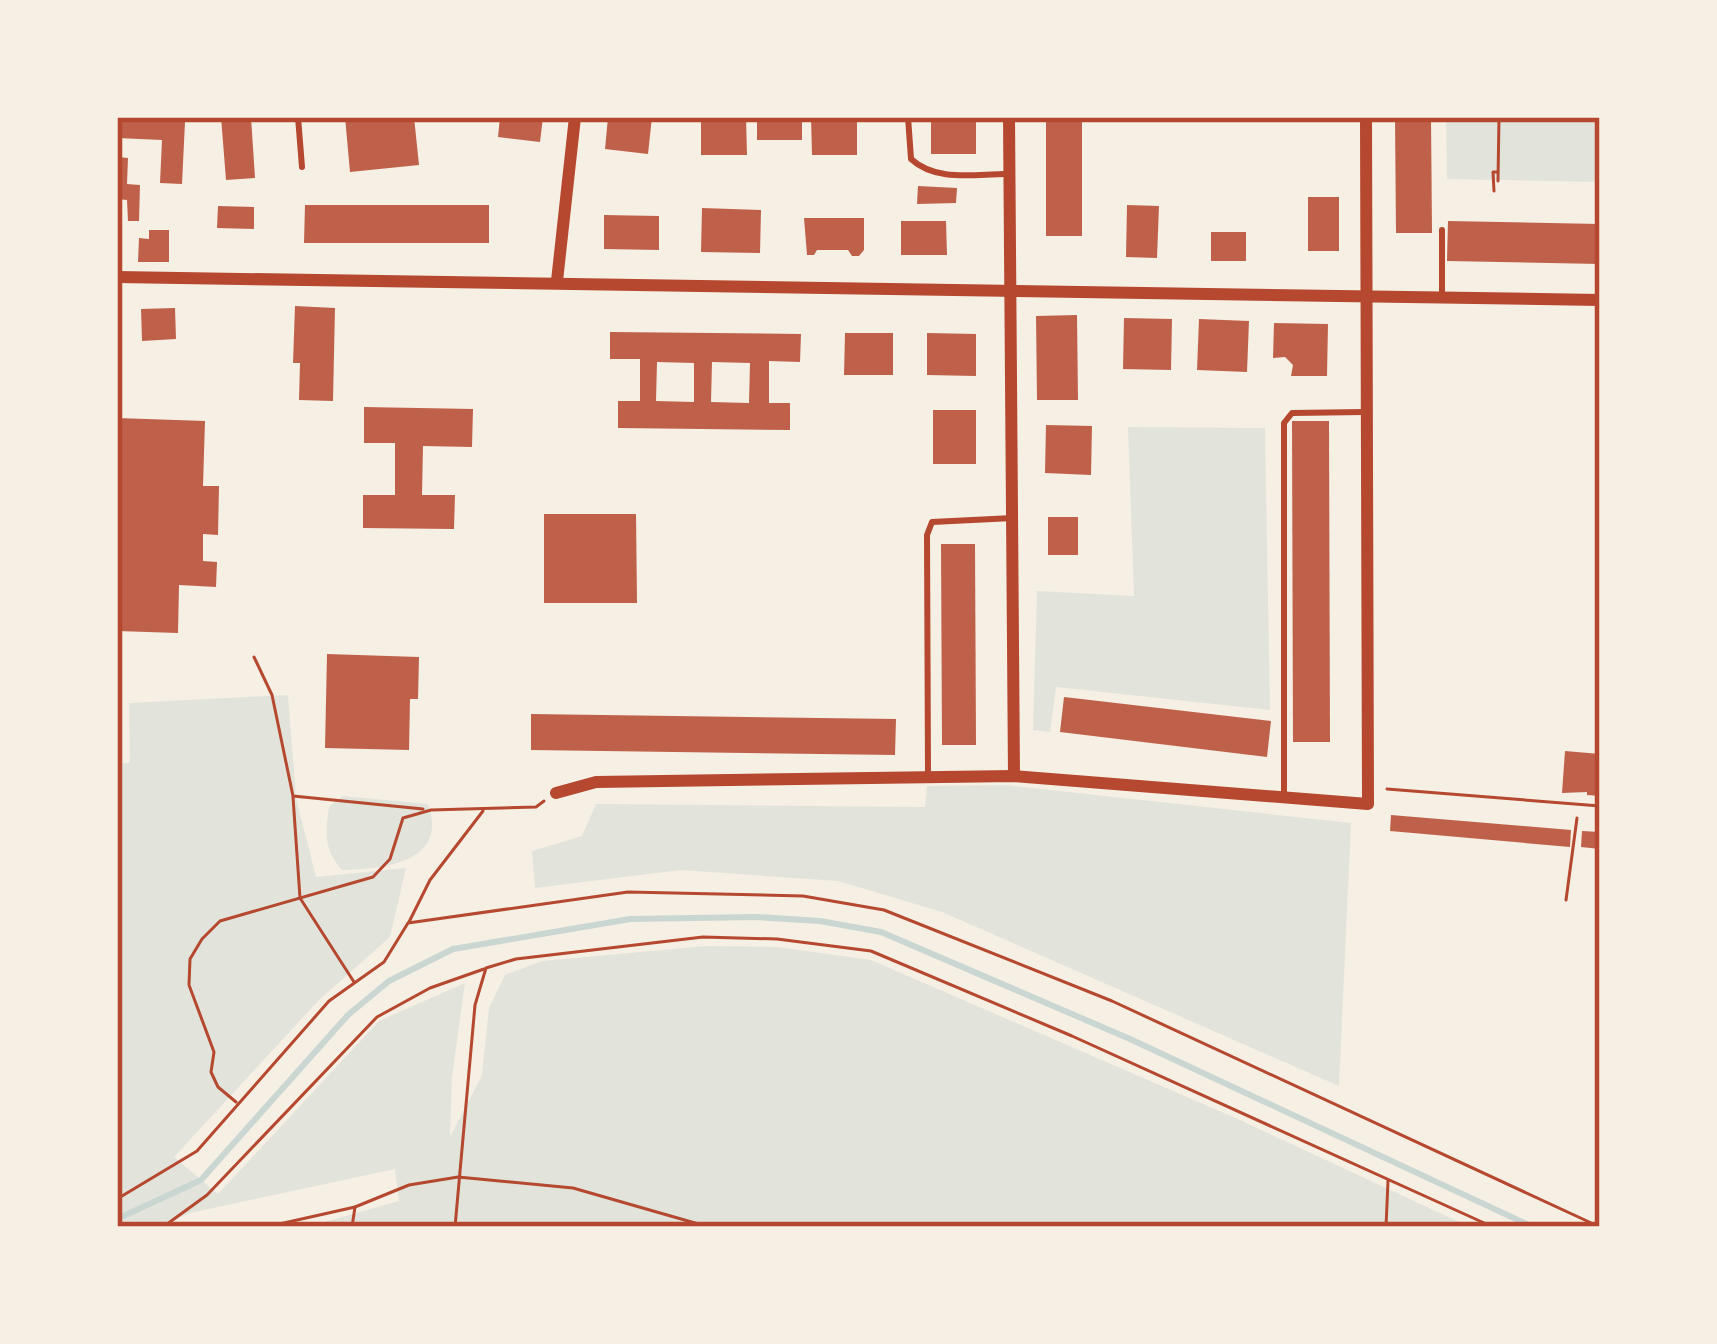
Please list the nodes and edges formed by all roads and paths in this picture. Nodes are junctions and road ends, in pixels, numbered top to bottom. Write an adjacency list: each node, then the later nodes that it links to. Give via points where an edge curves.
1 (298, 117): 7 (lane)
2 (575, 117): 14 (street)
3 (908, 117): 9 (lane, via 911,159 924,171)
4 (1009, 117): 9 (street)
5 (1366, 117): 16 (street)
6 (1499, 117): 8 (path)
7 (302, 167)
8 (1498, 172): 10 (path); 11 (path)
9 (1010, 174): 15 (street)
10 (1498, 181)
11 (1494, 190)
12 (1442, 230): 17 (lane)
13 (117, 277): 14 (street)
14 (557, 281): 15 (street)
15 (1010, 289): 16 (street); 20 (street)
16 (1367, 296): 17 (street); 19 (street)
17 (1442, 297): 18 (street)
18 (1600, 300)
19 (1368, 412): 26 (lane, via 1292,413 1284,423); 27 (street)
20 (1013, 518): 22 (street); 23 (lane, via 944,519 926,535)
21 (254, 657): 25 (path, via 272,695)
22 (1014, 776): 23 (street); 26 (street)
23 (928, 778): 24 (street, via 596,782)
24 (556, 794)
25 (293, 796): 30 (path); 33 (path)
26 (1284, 796): 27 (street)
27 (1369, 803): 28 (path, via 1388,788)
28 (1600, 806)
29 (536, 807): 31 (path)
30 (431, 810): 31 (path); 33 (path, via 403,818 381,872)
31 (483, 811): 35 (path)
32 (1577, 818): 34 (path)
33 (301, 898): 37 (path); 38 (path, via 220,921 190,959 212,1072)
34 (1566, 900)
35 (408, 923): 37 (path, via 384,962); 50 (path, via 628,892 802,896 884,910 1112,1001)
36 (486, 968): 39 (path); 40 (path, via 703,937 871,951); 43 (path, via 377,1017 207,1195)
37 (354, 983): 38 (path)
38 (238, 1103): 41 (path, via 197,1151)
39 (458, 1177): 42 (path, via 409,1185); 46 (path); 47 (path, via 574,1188)
40 (1388, 1179): 48 (path); 49 (path)
41 (117, 1199)
42 (355, 1207): 44 (path); 45 (path)
43 (164, 1227)
44 (266, 1227)
45 (352, 1227)
46 (454, 1227)
47 (709, 1227)
48 (1386, 1227)
49 (1493, 1227)
50 (1600, 1227)

